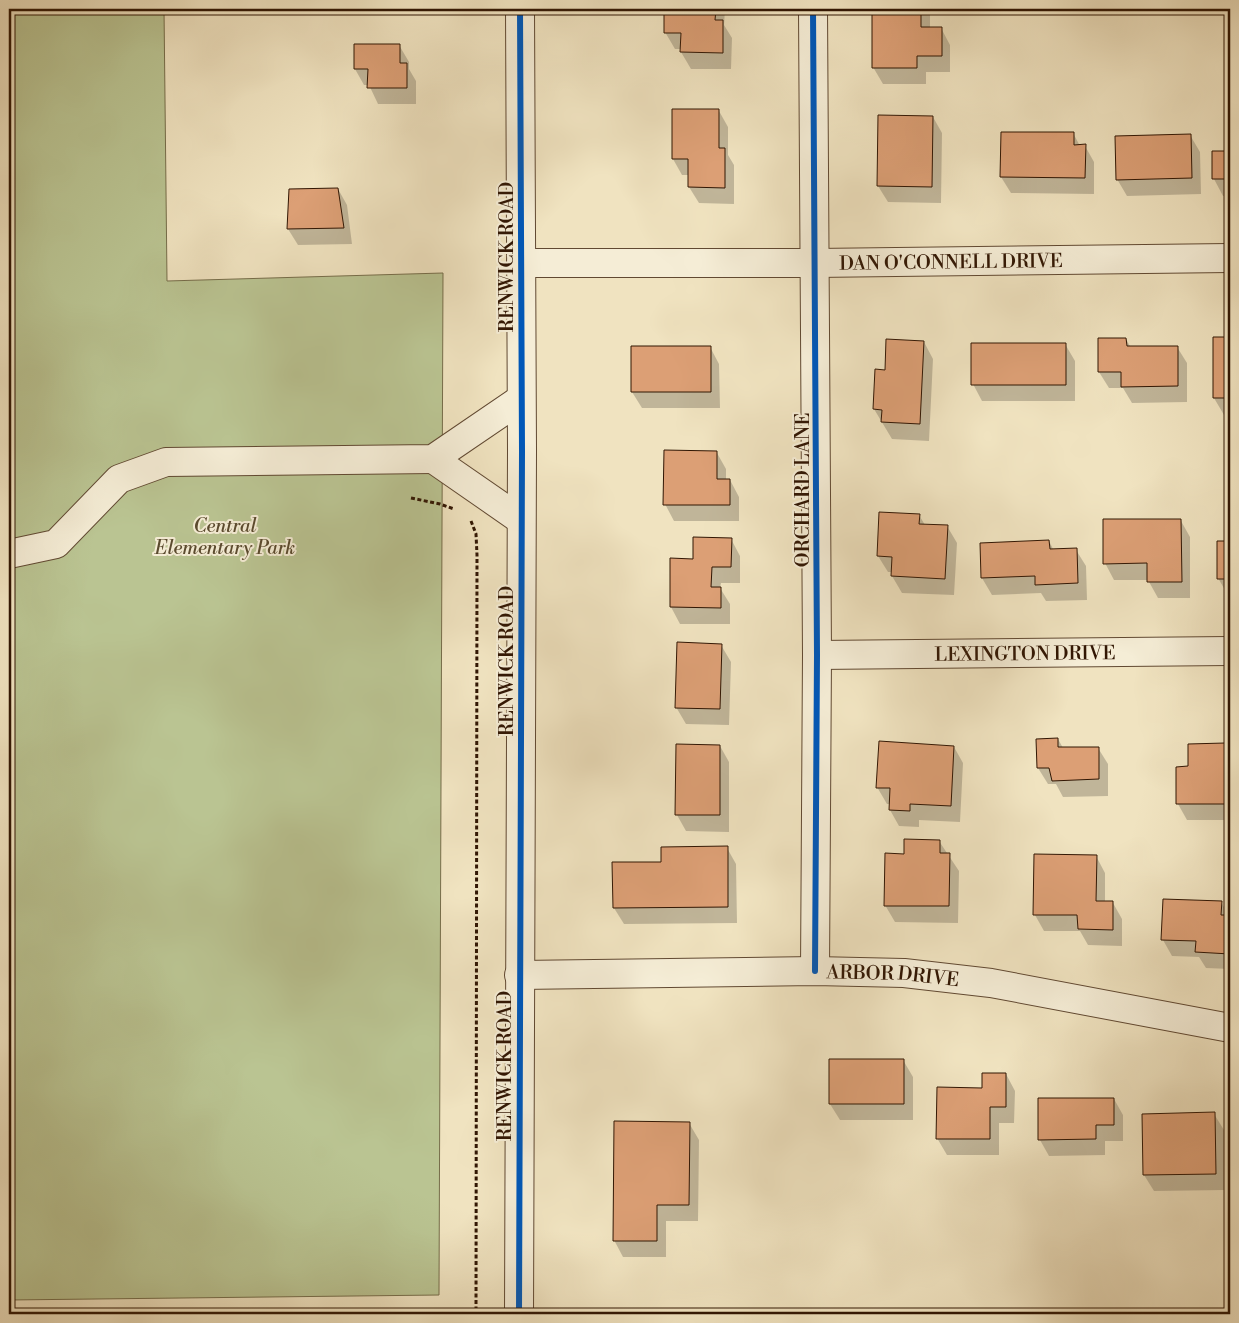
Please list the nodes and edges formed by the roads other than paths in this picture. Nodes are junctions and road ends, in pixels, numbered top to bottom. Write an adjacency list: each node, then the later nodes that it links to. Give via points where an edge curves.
1 (520, 9): 5 (street, RENWICK ROAD)
2 (812, 9): 4 (street, ORCHARD LANE)
3 (1230, 258): 4 (street, DAN O'CONNELL DRIVE)
4 (815, 262): 5 (street, DAN O'CONNELL DRIVE); 11 (street, ORCHARD LANE)
5 (520, 263): 6 (street, RENWICK ROAD)
6 (521, 398): 7 (street); 8 (street, RENWICK ROAD)
7 (433, 459): 8 (street); 9 (street, via 166,462 119,479 56,544)
8 (522, 520): 13 (street, RENWICK ROAD)
9 (9, 554)
10 (1230, 651): 11 (street, LEXINGTON DRIVE)
11 (818, 655): 12 (street, ORCHARD LANE)
12 (815, 971): 13 (street, ARBOR DRIVE); 14 (street, ARBOR DRIVE, via 904,973 991,983)
13 (519, 975): 15 (street, RENWICK ROAD)
14 (1230, 1028)
15 (519, 1314)

